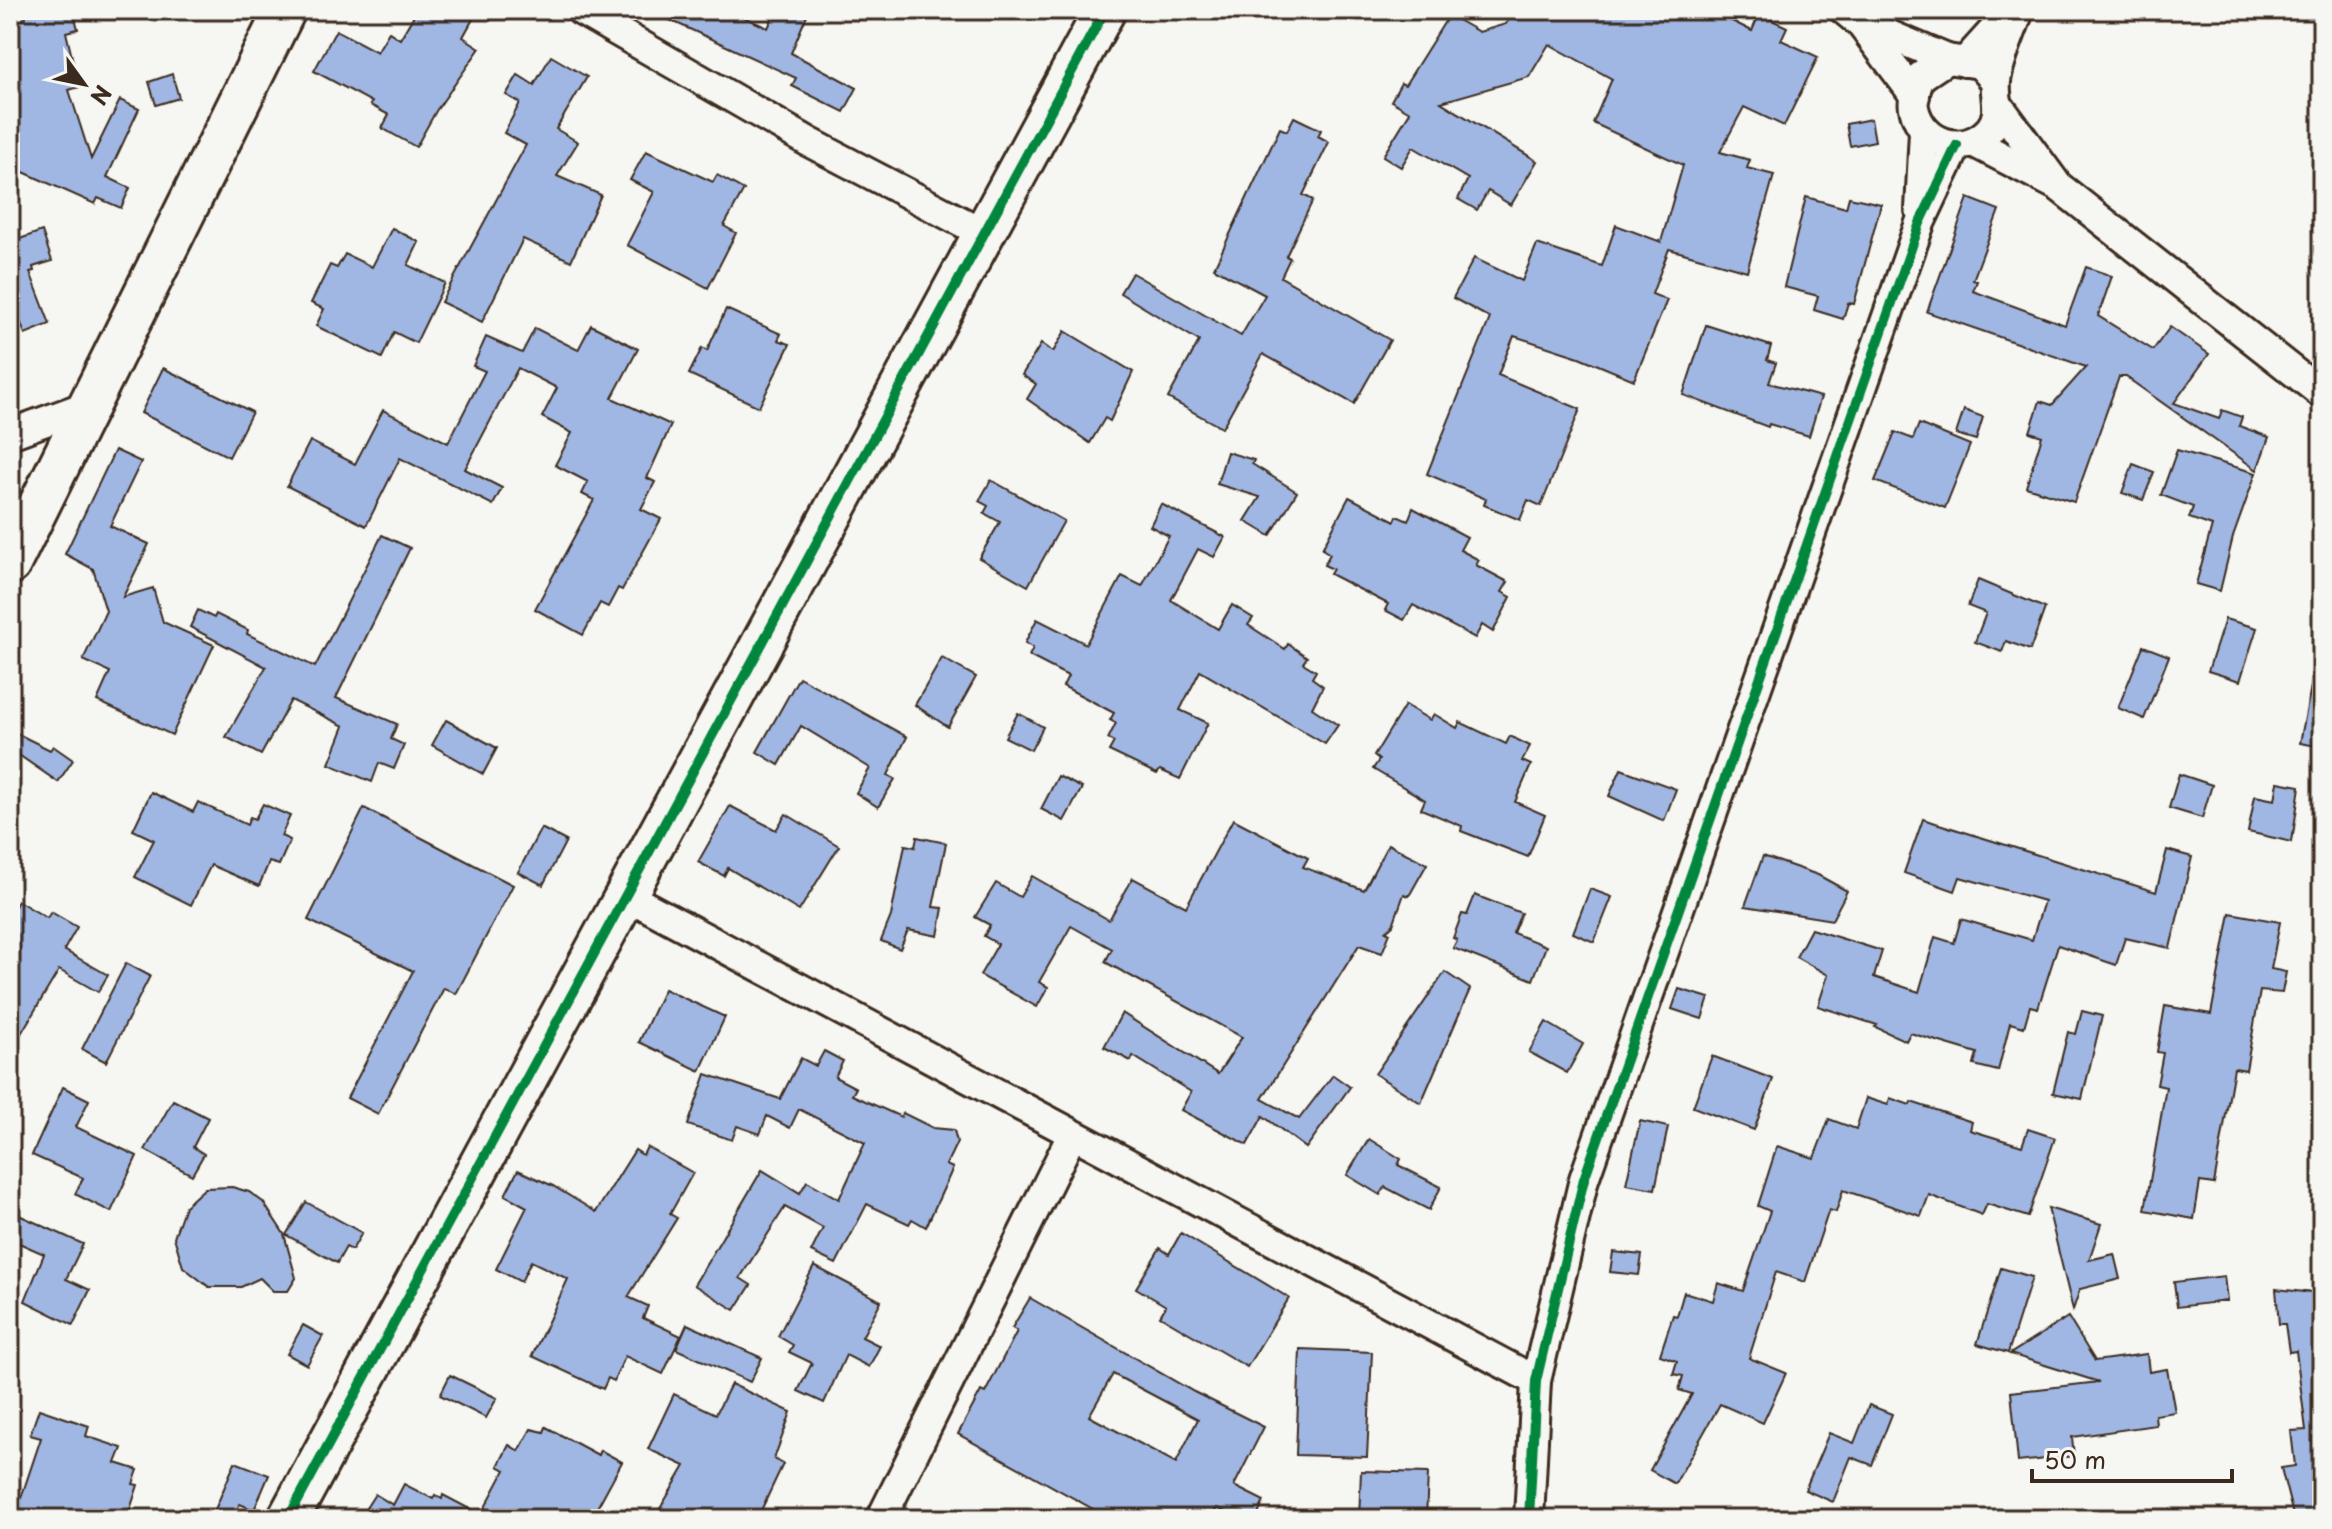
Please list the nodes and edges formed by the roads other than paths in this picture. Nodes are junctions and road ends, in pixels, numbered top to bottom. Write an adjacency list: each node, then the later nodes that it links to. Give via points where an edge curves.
1 (285, 10): 16 (street)
2 (580, 10): 14 (street, via 809,142)
3 (1105, 10): 14 (street)
4 (2012, 10): 7 (street)
5 (2019, 10): 8 (street)
6 (1852, 17): 7 (street); 9 (street)
7 (1956, 60): 8 (street, via 1980,64); 9 (street, via 1920,77)
8 (1998, 94): 11 (street, via 1991,127); 12 (street)
9 (1915, 96): 10 (street, via 1913,105)
10 (1924, 131): 11 (street, via 1939,142); 13 (street)
11 (1965, 144): 12 (street); 13 (street)
12 (2058, 186): 15 (street)
13 (1920, 223): 21 (street, via 1584,1179)
14 (983, 233): 19 (street)
15 (2322, 394)
16 (89, 405): 17 (street); 18 (street)
17 (10, 434)
18 (10, 564)
19 (627, 896): 20 (street); 22 (street)
20 (1072, 1135): 21 (street); 23 (street)
21 (1536, 1381): 24 (street)
22 (288, 1519)
23 (881, 1519)
24 (1529, 1519)

